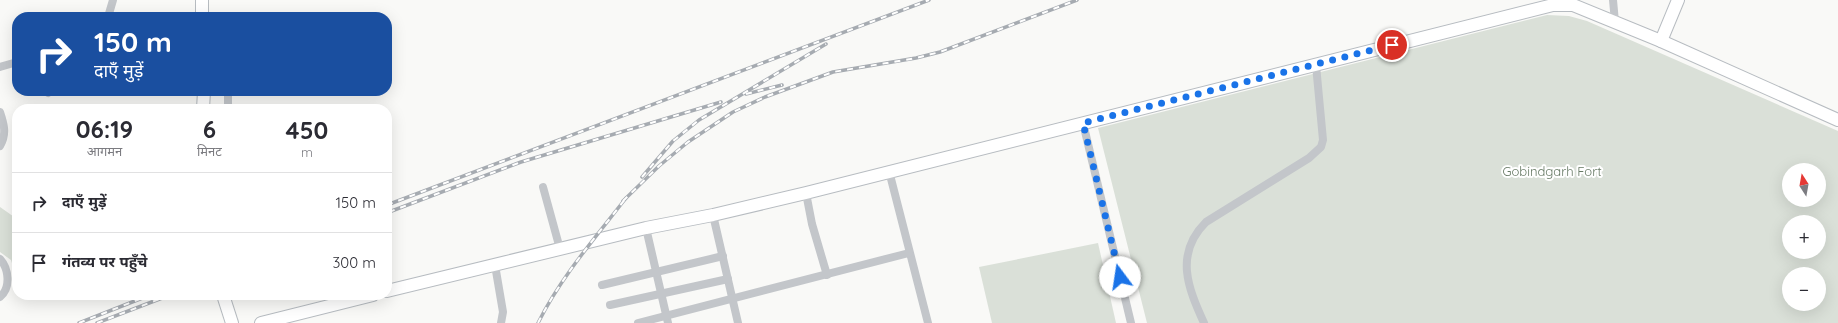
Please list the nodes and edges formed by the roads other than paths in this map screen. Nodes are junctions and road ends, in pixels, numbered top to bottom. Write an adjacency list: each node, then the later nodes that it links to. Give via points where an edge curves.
1 (113, 0): 5 (street)
2 (202, 0): 6 (street)
3 (1613, 0): 7 (street)
4 (1678, 0): 8 (street)
5 (109, 12)
6 (202, 12)
7 (1615, 22): 8 (street); 10 (street, via 1573,5 1553,5)
8 (1661, 41): 13 (street)
9 (12, 63): 11 (street)
10 (1316, 65): 14 (street); 45 (street, via 1323,130 1321,147 1310,158 1206,222 1193,237 1186,263 1187,277)
11 (0, 67)
12 (0, 112): 15 (street, via 5,128)
13 (1838, 120)
14 (1083, 123): 16 (street); 44 (street)
15 (0, 146)
16 (889, 171): 18 (street); 22 (street)
17 (543, 187): 21 (street)
18 (806, 193): 19 (street); 27 (street)
19 (713, 215): 20 (street); 23 (street)
20 (646, 228): 21 (street); 26 (street)
21 (560, 249): 25 (street)
22 (909, 252): 27 (street); 43 (street)
23 (723, 256): 26 (street); 28 (street)
24 (0, 259): 32 (street, via 8,282)
25 (495, 264): 30 (street); 40 (street, via 503,312)
26 (656, 272): 29 (street); 31 (street)
27 (826, 275): 35 (street)
28 (728, 279): 31 (street); 35 (street)
29 (602, 285)
30 (392, 291)
31 (661, 294): 36 (street); 37 (street)
32 (0, 297)
33 (225, 300): 38 (street)
34 (353, 300): 39 (street)
35 (733, 300): 37 (street); 42 (street)
36 (610, 305)
37 (668, 320): 41 (street)
38 (232, 323)
39 (261, 323)
40 (501, 323)
41 (638, 323)
42 (738, 323)
43 (928, 323)
44 (1131, 323)
45 (1204, 323)

